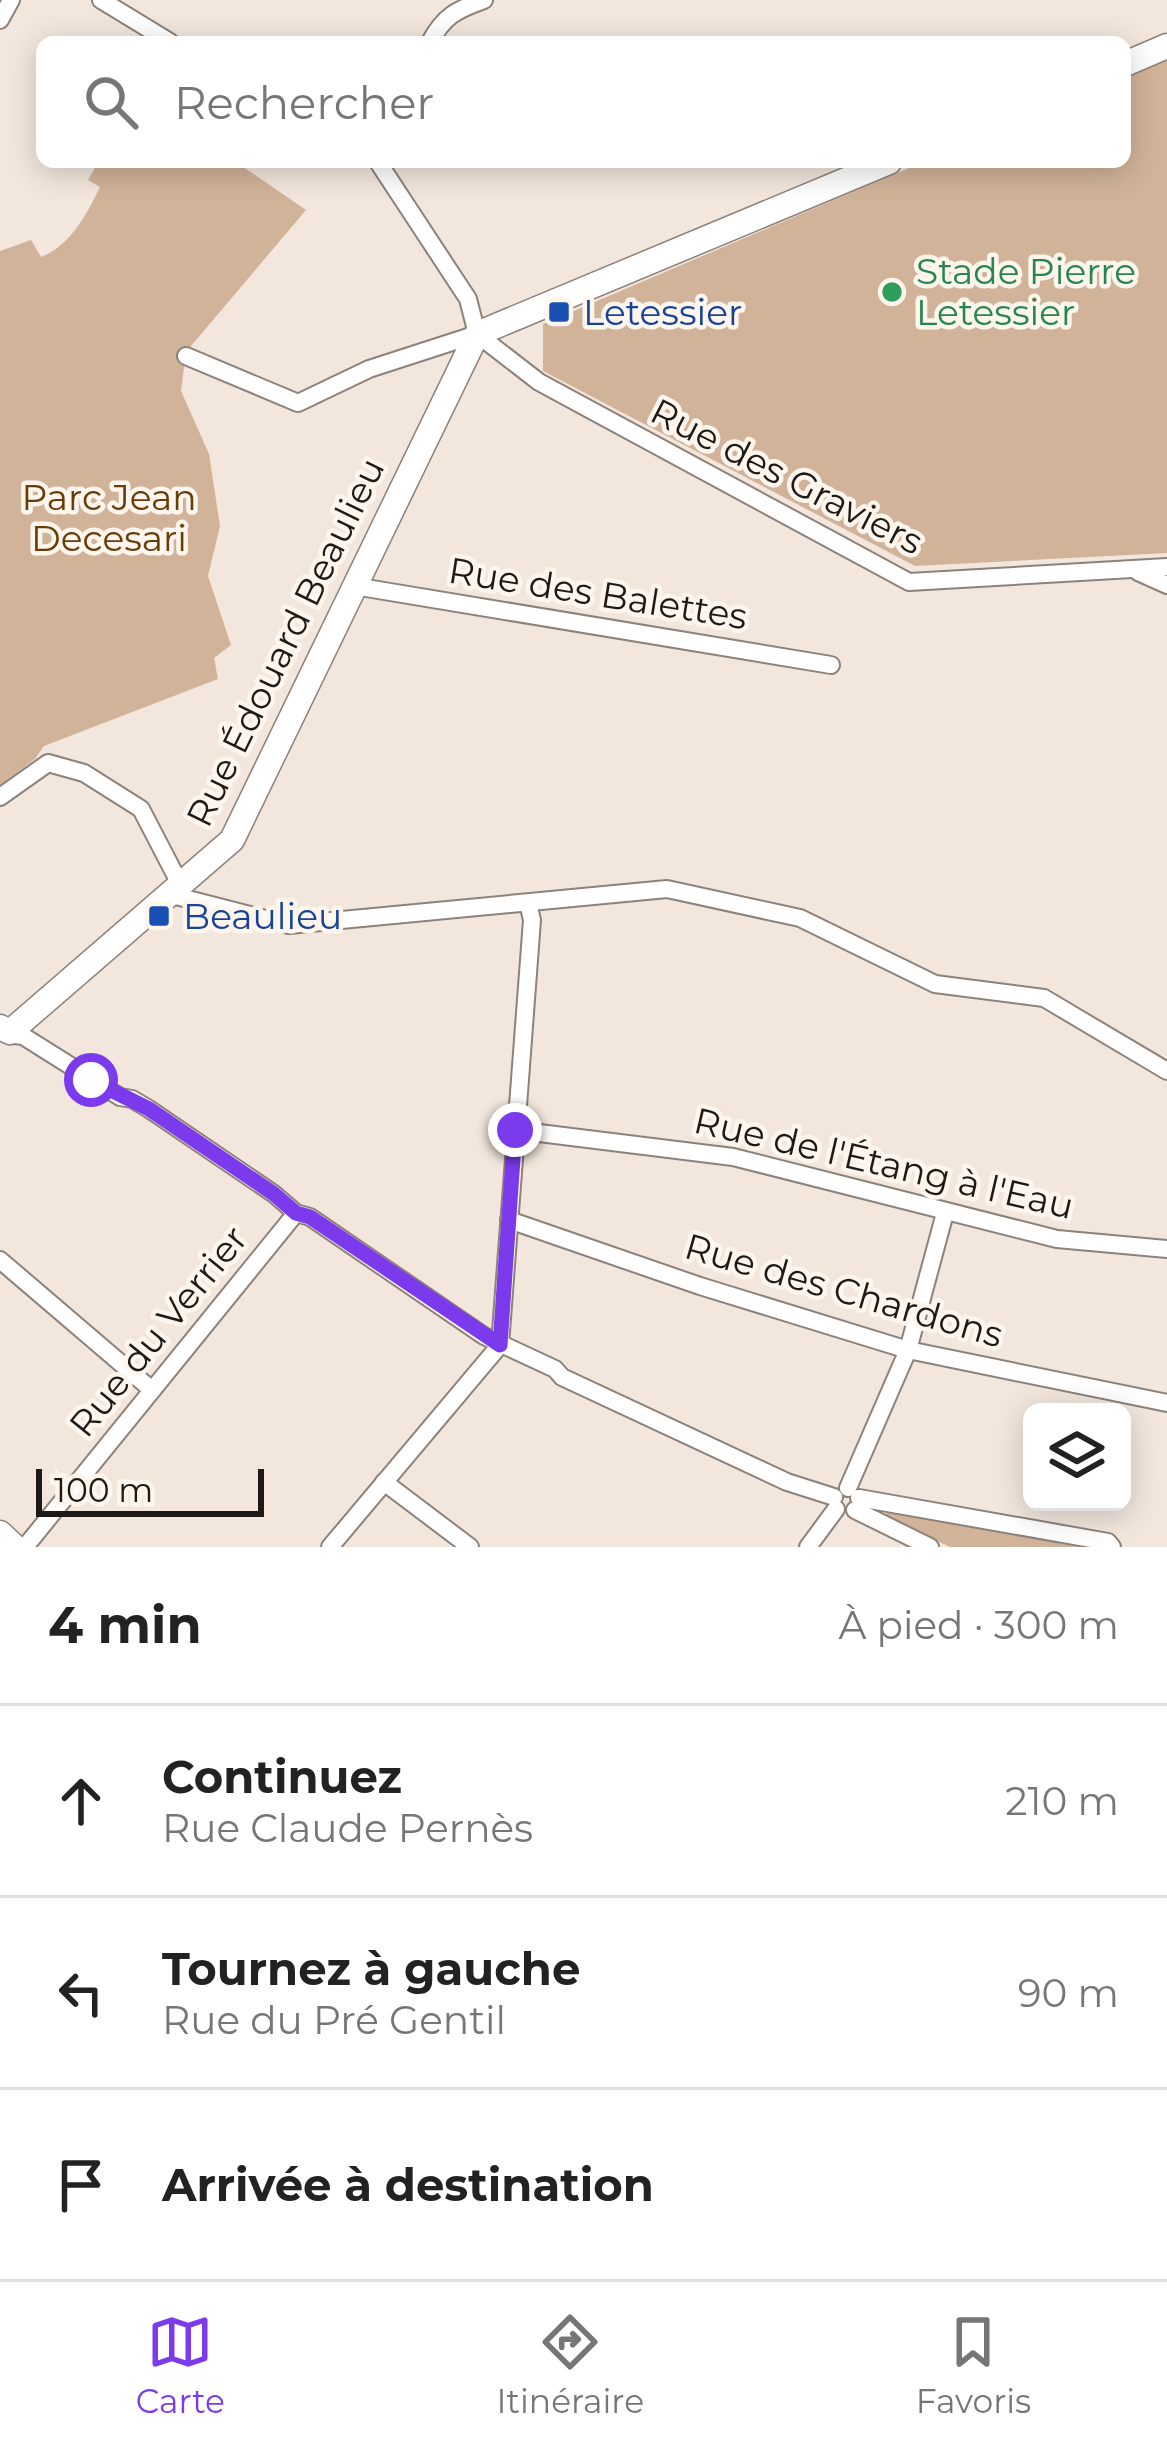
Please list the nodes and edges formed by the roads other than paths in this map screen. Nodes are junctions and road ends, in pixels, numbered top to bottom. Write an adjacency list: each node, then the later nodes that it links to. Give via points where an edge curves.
1 (11, 0): 4 (street)
2 (100, 0): 5 (street)
3 (484, 0): 6 (street, via 454,10)
4 (0, 20)
5 (160, 36)
6 (433, 36)
7 (1167, 46): 8 (street)
8 (1131, 61)
9 (382, 168): 11 (street, via 468,299)
10 (875, 168): 11 (street)
11 (477, 334): 12 (street, via 369,369 298,403); 14 (street, Rue des Graviers, via 539,382 909,582); 15 (street, Rue Édouard Beaulieu)
12 (186, 356)
13 (1167, 567): 14 (street, Rue des Graviers)
14 (1132, 569): 16 (street)
15 (354, 586): 17 (street, Rue des Balettes); 19 (street, Rue Édouard Beaulieu, via 232,840)
16 (1167, 586)
17 (831, 665)
18 (0, 797): 19 (street, via 40,766 84,772 141,809)
19 (177, 891): 20 (street, via 289,925); 21 (street, Rue Édouard Beaulieu)
20 (528, 903): 22 (street, via 667,889 800,918 935,984 1043,998); 23 (street)
21 (3, 1032): 24 (street, via 149,1109)
22 (1167, 1071)
23 (515, 1130): 25 (street, Rue de l'Étang à l'Eau, via 733,1157); 26 (street)
24 (296, 1213): 29 (street); 31 (street, Rue du Verrier)
25 (945, 1213): 27 (street, Rue de l'Étang à l'Eau, via 1057,1239); 30 (street)
26 (509, 1220): 29 (street); 30 (street, Rue des Chardons)
27 (1167, 1250)
28 (0, 1260): 31 (street)
29 (500, 1345): 33 (street); 34 (street, via 787,1482)
30 (908, 1350): 32 (street, Rue des Chardons); 34 (street)
31 (152, 1390): 37 (street, Rue du Verrier)
32 (1167, 1403)
33 (384, 1482): 38 (street); 39 (street)
34 (846, 1500): 40 (street); 41 (street); 42 (street)
35 (0, 1533): 36 (street)
36 (15, 1547)
37 (25, 1547)
38 (330, 1547)
39 (470, 1547)
40 (808, 1547)
41 (930, 1547)
42 (1112, 1547)

